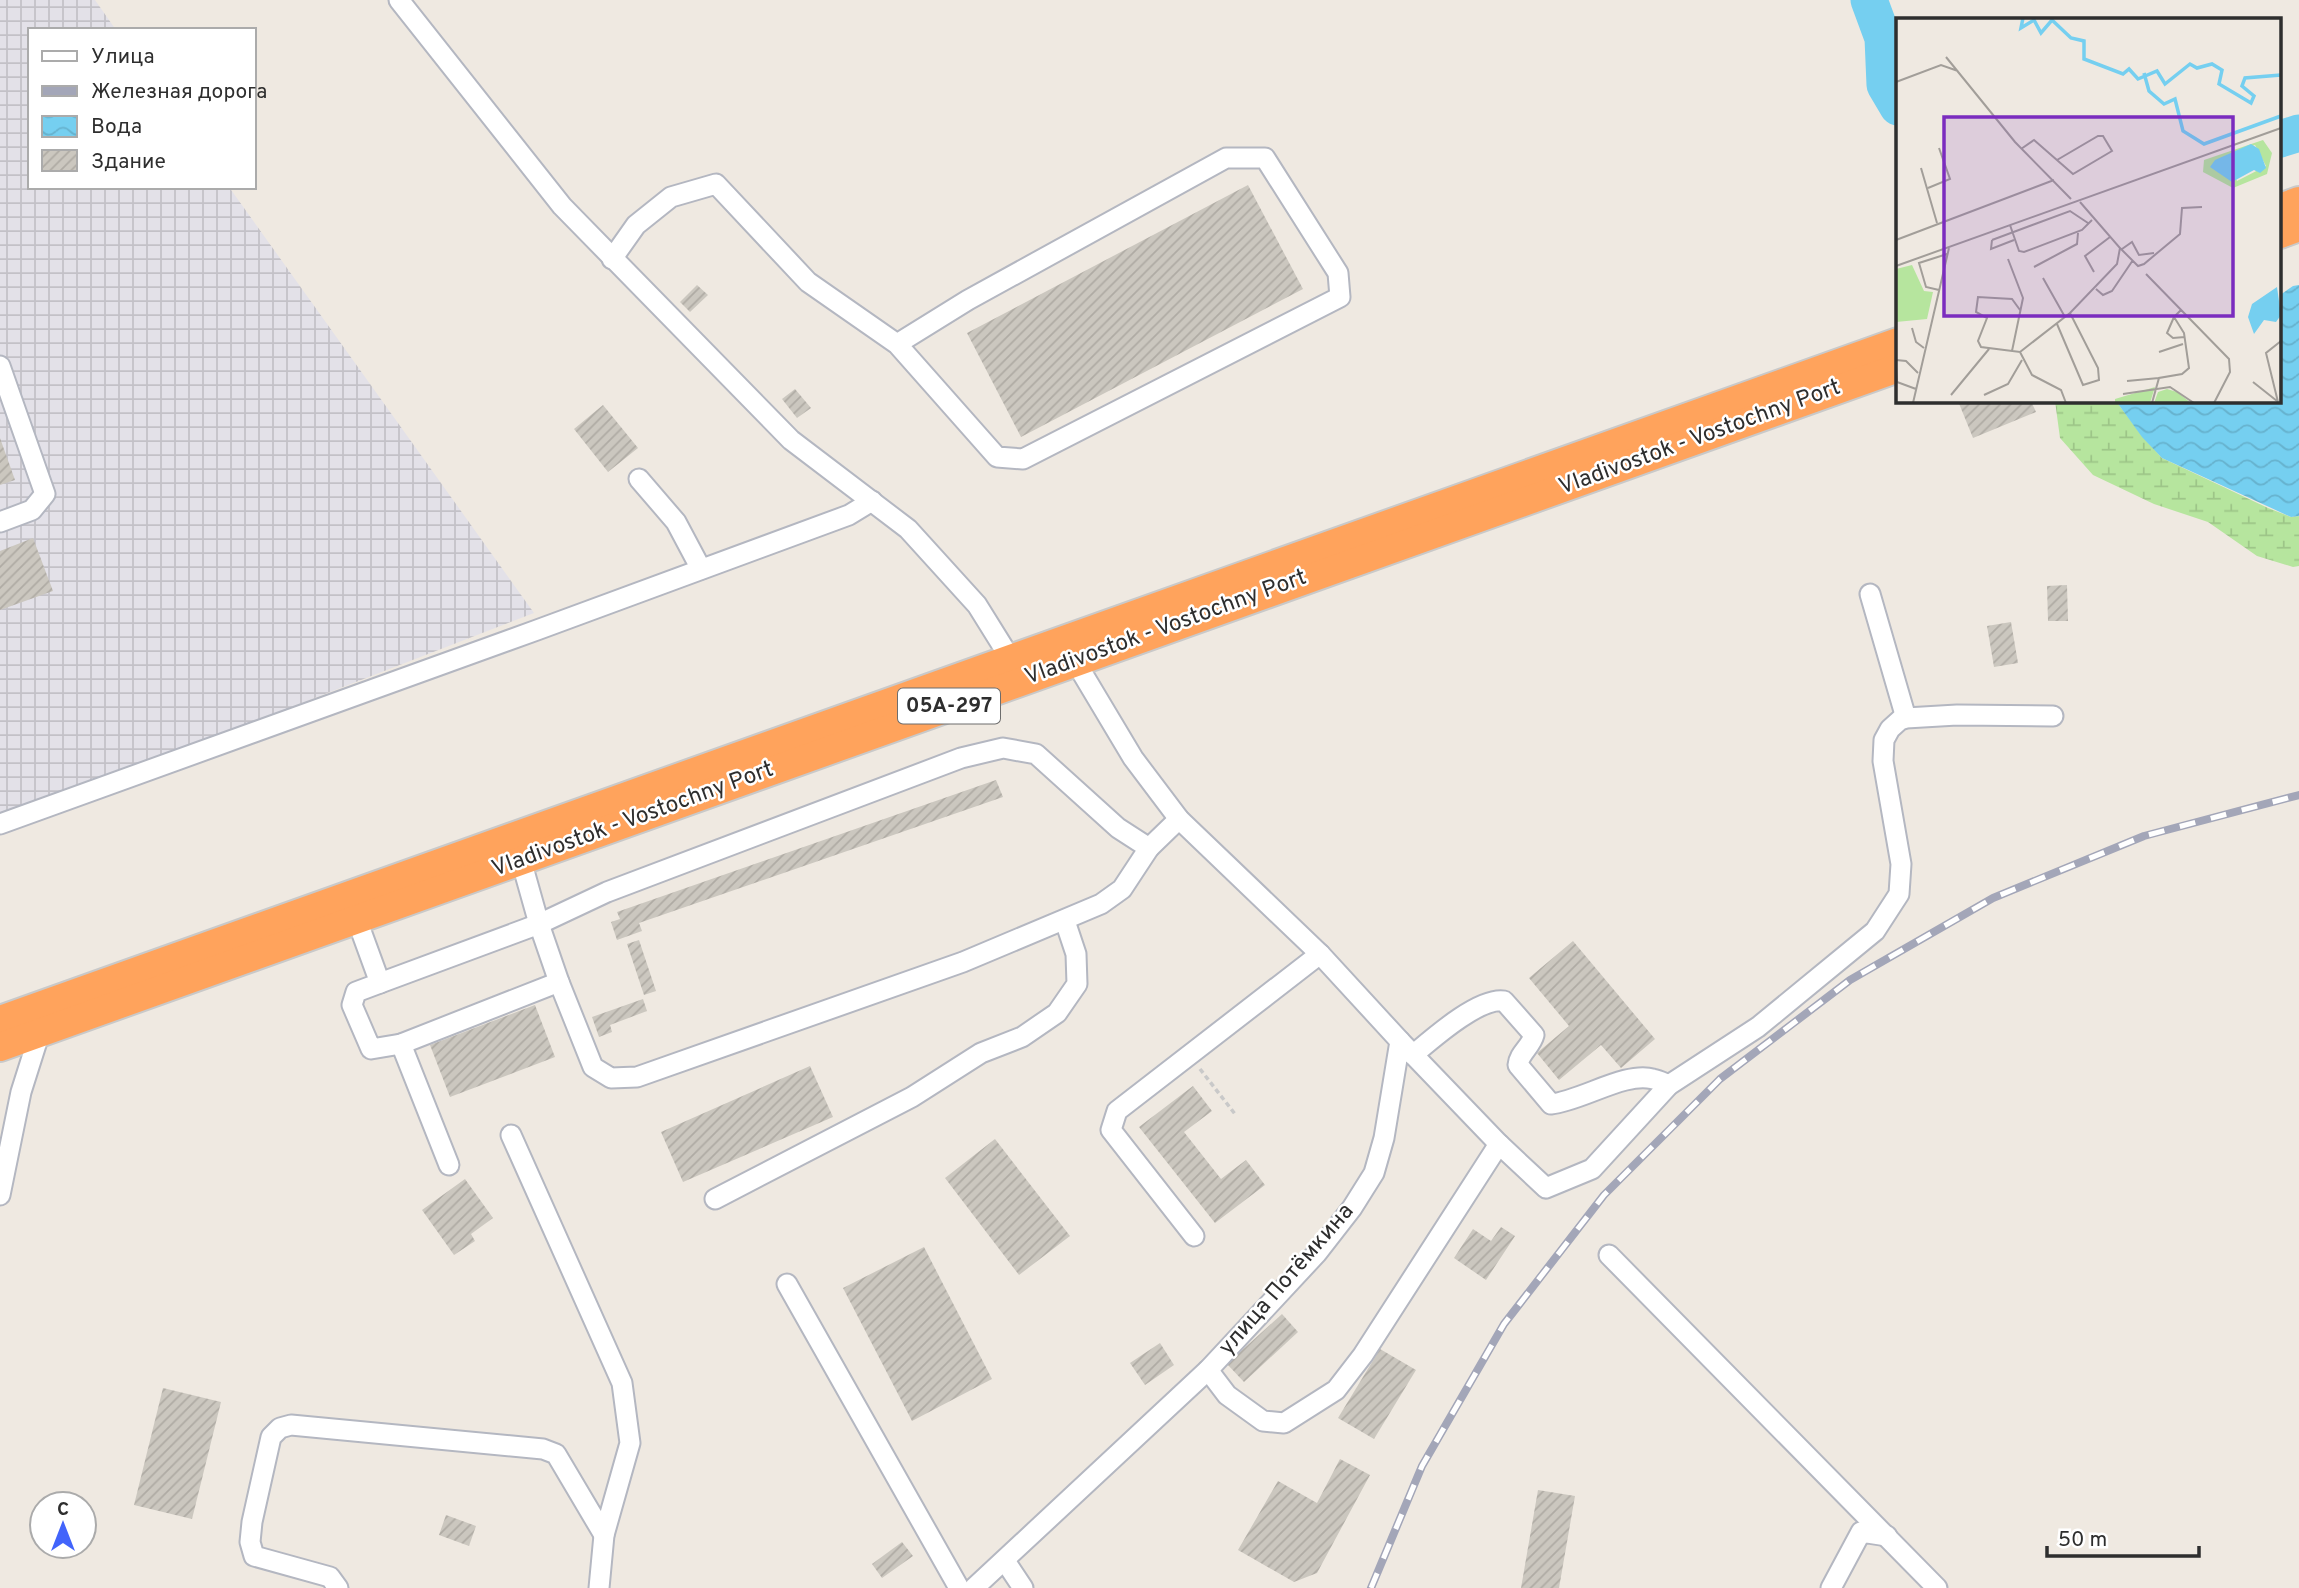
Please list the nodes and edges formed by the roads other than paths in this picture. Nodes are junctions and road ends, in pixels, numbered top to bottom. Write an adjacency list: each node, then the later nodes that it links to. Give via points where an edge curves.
1 (399, 0): 6 (street, via 562,206)
2 (2299, 201): 3 (highway)
3 (2282, 207)
4 (2299, 227): 5 (highway)
5 (2282, 233)
6 (612, 259): 8 (street, via 636,225 671,197 716,184 808,282); 12 (street, via 790,440)
7 (1896, 343): 16 (highway, Vladivostok - Vostochny Port / 05А-297)
8 (897, 344): 8 (street, via 1226,158 1265,158 1338,273 1340,297 1023,459 997,457)
9 (0, 366): 13 (street, via 45,494 32,510)
10 (1896, 369): 17 (highway, Vladivostok - Vostochny Port / 05А-297)
11 (639, 479): 14 (street, via 676,522)
12 (872, 501): 14 (street, via 849,515); 16 (street, via 908,529 977,606)
13 (0, 522)
14 (701, 569): 21 (street)
15 (1871, 594): 19 (street)
16 (1010, 658): 30 (highway, Vladivostok - Vostochny Port / 05А-297)
17 (1075, 661): 20 (street, via 1133,758); 23 (highway, Vladivostok - Vostochny Port / 05А-297)
18 (2053, 716): 19 (street)
19 (1906, 718): 35 (street, via 1890,729 1884,740 1883,761 1901,864 1899,894 1875,931 1758,1027)
20 (1180, 819): 22 (street); 27 (street)
21 (0, 824)
22 (1149, 848): 25 (street, via 1122,889); 26 (street, via 1118,828 1036,754 1003,748 961,758 632,883)
23 (521, 860): 24 (highway, Vladivostok - Vostochny Port / 05А-297); 26 (street)
24 (357, 920): 29 (street); 31 (highway, Vladivostok - Vostochny Port / 05А-297)
25 (1065, 920): 28 (street, via 963,962 638,1077 611,1078 593,1067); 42 (street, via 1076,954 1077,984 1057,1013 912,1097)
26 (539, 924): 28 (street); 29 (street)
27 (1320, 954): 34 (street); 43 (street, via 1117,1111 1111,1130)
28 (559, 982): 32 (street)
29 (380, 983): 32 (street, via 356,992 352,1004 371,1049)
30 (0, 1020)
31 (40, 1032): 33 (highway, Vladivostok - Vostochny Port / 05А-297); 36 (street)
32 (401, 1044): 40 (street)
33 (0, 1047)
34 (1407, 1048): 35 (street, via 1497,1000 1534,1035 1518,1065 1551,1104 1634,1079 1651,1078); 39 (street); 46 (street, улица Потёмкина, via 1374,1173 1317,1253)
35 (1669, 1086): 39 (street, via 1592,1169 1546,1188)
36 (21, 1092): 37 (street); 41 (street)
37 (0, 1099)
38 (511, 1135): 47 (street, via 622,1383 630,1443)
39 (1499, 1144): 46 (street, via 1336,1390 1284,1423 1262,1421 1227,1395)
40 (449, 1165)
41 (0, 1195)
42 (715, 1199)
43 (1194, 1236)
44 (1609, 1255): 48 (street)
45 (786, 1284): 52 (street)
46 (1208, 1370): 49 (street, улица Потёмкина)
47 (604, 1535): 50 (street, via 556,1454 543,1449 291,1425 271,1437 252,1522 254,1556 330,1577); 51 (street)
48 (1887, 1536): 55 (street, via 1861,1532); 56 (street)
49 (1005, 1561): 53 (street, улица Потёмкина); 54 (street)
50 (338, 1588)
51 (599, 1588)
52 (959, 1588)
53 (974, 1588)
54 (1023, 1588)
55 (1831, 1588)
56 (1937, 1588)

